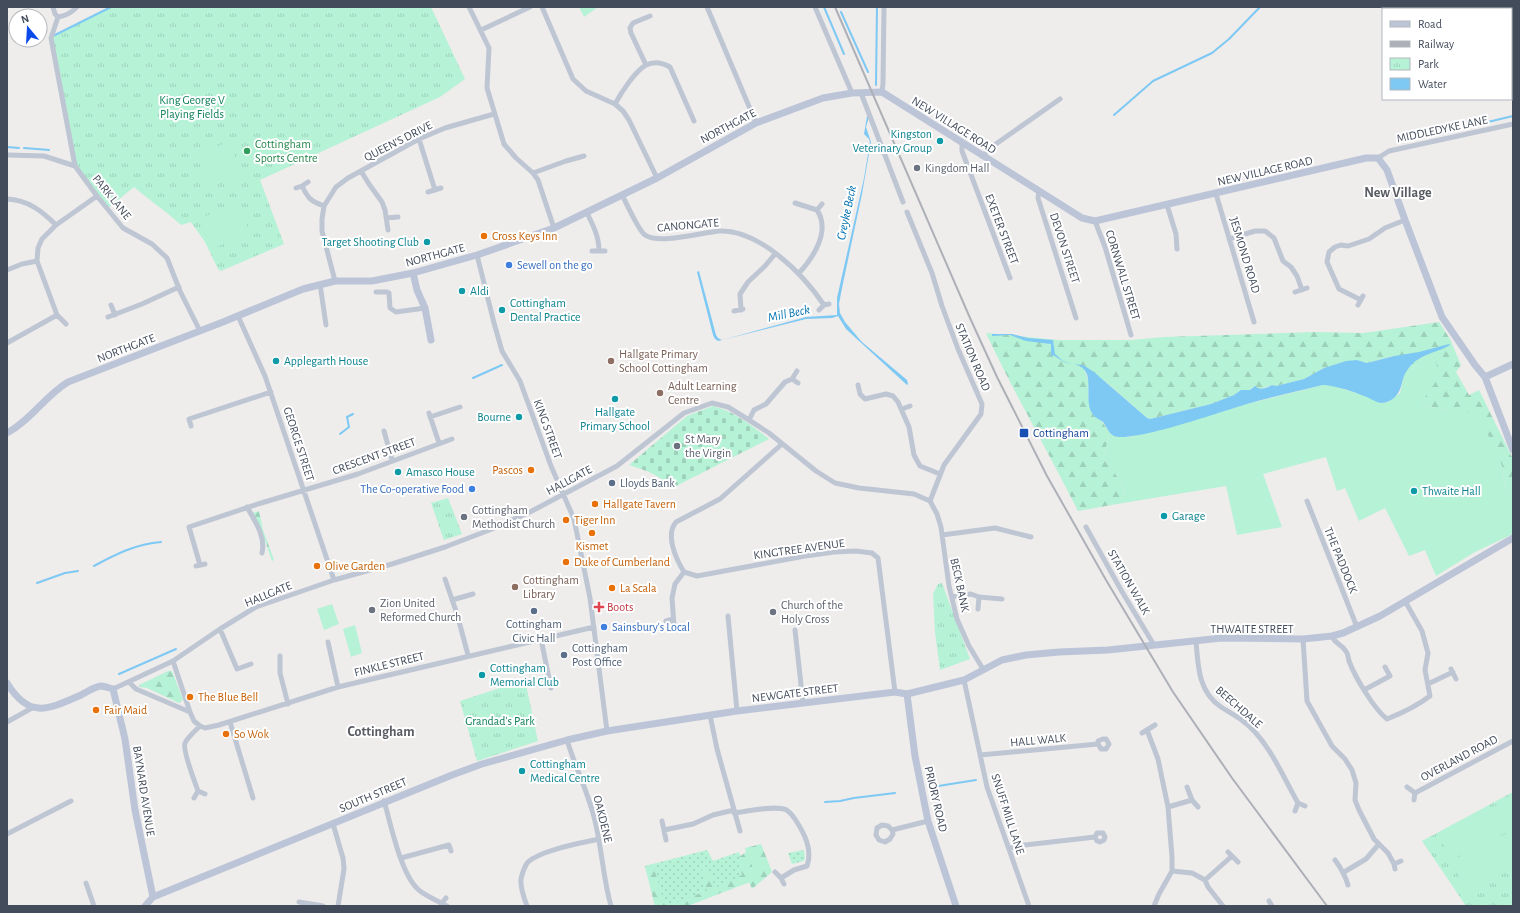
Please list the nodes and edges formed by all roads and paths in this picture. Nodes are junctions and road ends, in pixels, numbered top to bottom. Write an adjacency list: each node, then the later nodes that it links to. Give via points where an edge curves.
1 (53, 7): 11 (street)
2 (77, 7): 11 (street, via 63,17)
3 (469, 7): 13 (street)
4 (530, 7): 13 (street)
5 (542, 7): 19 (street, via 573,79 586,91)
6 (706, 7): 22 (street)
7 (815, 7): 16 (street)
8 (884, 7): 15 (street)
9 (641, 11): 12 (street)
10 (650, 16): 12 (street)
11 (58, 17): 30 (street, via 51,38)
12 (644, 18): 14 (street, via 633,23 630,28)
13 (481, 30): 20 (street, via 489,48 487,88)
14 (646, 65): 19 (street, via 625,88); 21 (street, via 664,64 670,68 694,114)
15 (882, 92): 17 (street, NORTHGATE); 25 (street, NEW VILLAGE ROAD)
16 (852, 93): 17 (street, NORTHGATE); 22 (street, NORTHGATE, via 822,98)
17 (862, 93): 45 (street)
18 (1060, 99): 28 (street)
19 (615, 104): 33 (street, via 629,120)
20 (494, 114): 24 (street, QUEEN'S DRIVE, via 445,128); 32 (street, via 504,144)
21 (694, 121)
22 (756, 123): 33 (street, NORTHGATE)
23 (1513, 124): 29 (street, MIDDLEDYKE LANE, via 1390,151)
24 (419, 139): 31 (street, QUEEN'S DRIVE); 38 (street)
25 (962, 142): 28 (street, NEW VILLAGE ROAD); 71 (street, EXETER STREET, via 962,151)
26 (7, 155): 30 (street, via 44,156)
27 (584, 156): 32 (street)
28 (982, 156): 39 (street, NEW VILLAGE ROAD)
29 (1378, 158): 41 (street, NEW VILLAGE ROAD, via 1366,158); 55 (street, via 1387,170)
30 (75, 166): 43 (street, PARK LANE)
31 (361, 170): 49 (street, QUEEN'S DRIVE, via 336,187); 54 (street, via 382,202)
32 (533, 173): 58 (street, via 538,180)
33 (657, 178): 42 (street, NORTHGATE)
34 (308, 182): 35 (street)
35 (302, 186): 36 (street); 49 (street, via 308,198)
36 (296, 188)
37 (441, 188): 38 (street)
38 (434, 190): 40 (street)
39 (1039, 191): 56 (street, NEW VILLAGE ROAD, via 1082,218); 86 (street, DEVON STREET, via 1038,198 1077,311)
40 (428, 192)
41 (1216, 194): 48 (street, NEW VILLAGE ROAD); 60 (street, JESMOND ROAD)
42 (622, 195): 52 (street, NORTHGATE); 65 (street, CANONGATE, via 644,235 655,239 720,231 736,232 752,238)
43 (97, 196): 57 (street); 74 (street, PARK LANE, via 123,228 152,244 167,258)
44 (7, 199): 57 (street, via 28,203 44,213)
45 (903, 202)
46 (795, 203): 50 (street)
47 (822, 204): 50 (street)
48 (1167, 205): 56 (street, NEW VILLAGE ROAD); 61 (street, via 1176,234)
49 (324, 206): 72 (street, QUEEN'S DRIVE, via 322,231)
50 (817, 210): 70 (street, via 822,221 822,231 816,252)
51 (907, 212): 113 (street, STATION ROAD, via 932,273 958,349 982,404 981,414)
52 (587, 213): 58 (street, NORTHGATE); 62 (street, via 595,230)
53 (398, 217): 54 (street)
54 (386, 218): 59 (street)
55 (1405, 220): 77 (street, via 1385,228 1370,240 1334,247 1329,252 1327,262 1339,290); 96 (street, via 1442,317)
56 (1095, 221): 91 (street, CORNWALL STREET)
57 (56, 225): 67 (street, via 42,239)
58 (554, 228): 66 (street, NORTHGATE)
59 (388, 230)
60 (1229, 238): 76 (street, via 1255,230 1265,231 1274,238 1283,261 1291,267 1304,289); 87 (street, JESMOND ROAD)
61 (1177, 249)
62 (599, 250): 63 (street); 64 (street)
63 (592, 251)
64 (605, 251)
65 (775, 254): 70 (street, CANONGATE); 81 (street, via 740,294 743,309)
66 (477, 255): 69 (street, NORTHGATE); 115 (street, KING STREET, via 502,351 520,381)
67 (37, 261): 68 (street); 83 (street)
68 (7, 270)
69 (413, 273): 72 (street, NORTHGATE, via 372,281); 79 (street)
70 (799, 273): 80 (street, CANONGATE, via 826,305)
71 (1010, 278)
72 (335, 281): 73 (street, NORTHGATE)
73 (320, 284): 85 (street, NORTHGATE); 89 (street)
74 (179, 287): 82 (street); 90 (street, PARK LANE)
75 (376, 292): 79 (street, via 389,293 390,308 396,312)
76 (1295, 292)
77 (1361, 301)
78 (111, 305): 82 (street)
79 (425, 308): 92 (street)
80 (819, 310)
81 (734, 311)
82 (114, 314): 84 (street)
83 (57, 315): 88 (street); 93 (street)
84 (108, 316)
85 (238, 316): 90 (street, NORTHGATE); 100 (street, GEORGE STREET)
86 (1076, 318)
87 (1254, 323)
88 (66, 324)
89 (326, 325)
90 (200, 331): 107 (street, NORTHGATE, via 68,382 28,419)
91 (1131, 335)
92 (431, 340)
93 (7, 343)
94 (1513, 364): 96 (street)
95 (797, 371): 97 (street)
96 (1485, 377): 111 (street)
97 (792, 378): 98 (street); 104 (street, via 785,382 772,399 754,410)
98 (798, 384)
99 (858, 386): 103 (street, via 860,394 865,399 886,394 893,396)
100 (271, 392): 105 (street, via 190,419); 114 (street, GEORGE STREET)
101 (910, 406): 103 (street)
102 (460, 407): 109 (street, via 429,415)
103 (902, 409): 113 (street, via 909,426 914,455 920,466)
104 (749, 420): 110 (street, HALLGATE); 115 (street, HALLGATE, via 728,406 712,403 695,408 684,413 617,466)
105 (191, 426)
106 (384, 432): 112 (street)
107 (7, 433)
108 (452, 439): 109 (street, CRESCENT STREET)
109 (439, 443): 112 (street, CRESCENT STREET)
110 (782, 444): 116 (street, HALLGATE, via 816,472 835,483 914,494); 127 (street, via 720,499 676,522 672,527 678,562)
111 (1513, 450)
112 (392, 460): 114 (street, CRESCENT STREET, via 358,474)
113 (940, 474): 116 (street, STATION ROAD)
114 (304, 490): 118 (street, CRESCENT STREET); 129 (street, GEORGE STREET)
115 (563, 494): 129 (street, HALLGATE, via 492,529 409,559); 141 (street, KING STREET, via 574,518)
116 (930, 501): 120 (street, BECK BANK, via 937,514)
117 (1306, 501): 142 (street, THE PADDOCK)
118 (247, 507): 125 (street, via 264,545); 126 (street, CRESCENT STREET, via 189,527)
119 (1086, 527): 150 (street, STATION WALK)
120 (942, 535): 121 (street, via 995,528); 131 (street, BECK BANK)
121 (1031, 537)
122 (1513, 538): 124 (street, THWAITE STREET)
123 (1513, 543): 124 (street, THWAITE STREET)
124 (1500, 546): 135 (street, THWAITE STREET)
125 (262, 553)
126 (200, 565)
127 (684, 572): 138 (street, via 675,584 672,598); 166 (street, KINGTREE AVENUE, via 697,576 834,552 872,554 878,558)
128 (445, 579): 134 (street)
129 (334, 580): 143 (street, HALLGATE, via 256,607)
130 (473, 594): 134 (street)
131 (952, 597): 132 (street, via 971,594); 156 (street, BECK BANK, via 957,619)
132 (979, 597): 133 (street); 136 (street)
133 (1002, 599)
134 (452, 600): 152 (street)
135 (1405, 601): 142 (street, THWAITE STREET); 161 (street, via 1422,631 1428,653 1425,670)
136 (978, 609)
137 (728, 616): 171 (street)
138 (673, 619): 139 (street); 140 (street)
139 (666, 621)
140 (674, 626)
141 (594, 627): 146 (street, FINKLE STREET); 178 (street, KING STREET)
142 (1357, 627): 145 (street, THWAITE STREET)
143 (220, 629): 153 (street, HALLGATE); 154 (street, via 237,669)
144 (795, 630): 168 (street)
145 (1332, 636): 147 (street, THWAITE STREET); 165 (street, via 1345,650)
146 (541, 639): 152 (street, FINKLE STREET); 163 (street)
147 (1303, 639): 148 (street, THWAITE STREET, via 1222,638); 210 (street, via 1307,701 1332,746 1352,770 1359,810 1374,839)
148 (1196, 641): 150 (street, THWAITE STREET); 194 (street, BEECHDALE, via 1200,679 1205,690 1220,706 1241,718 1255,732)
149 (328, 642): 162 (street)
150 (1154, 645): 156 (street, THWAITE STREET, via 1026,655 1002,660)
151 (280, 656): 169 (street, via 280,673)
152 (468, 656): 162 (street, FINKLE STREET)
153 (173, 661): 159 (street, HALLGATE); 172 (street)
154 (252, 664)
155 (1385, 667): 165 (street, via 1390,676)
156 (983, 669): 158 (street, NEWGATE STREET)
157 (1456, 679): 161 (street, via 1452,671)
158 (964, 680): 167 (street, NEWGATE STREET); 182 (street, SNUFF MILL LANE)
159 (129, 682): 164 (street, HALLGATE); 172 (street, via 136,689)
160 (7, 683): 170 (street, via 14,694)
161 (1428, 684): 165 (street, via 1430,696 1387,719)
162 (338, 687): 169 (street, FINKLE STREET)
163 (551, 688)
164 (113, 690): 170 (street, via 102,686 51,707); 227 (street, BAYNARD AVENUE, via 125,739 135,810)
165 (1364, 690)
166 (895, 692): 167 (street, NEWGATE STREET); 168 (street, NEWGATE STREET)
167 (907, 694): 201 (street, PRIORY ROAD, via 915,756)
168 (803, 703): 171 (street, NEWGATE STREET)
169 (288, 704): 175 (street, FINKLE STREET)
170 (32, 708): 174 (street)
171 (737, 711): 173 (street, NEWGATE STREET)
172 (190, 712): 177 (street)
173 (710, 715): 178 (street, NEWGATE STREET); 199 (street)
174 (7, 722)
175 (230, 722): 177 (street, FINKLE STREET, via 205,728); 189 (street)
176 (1155, 725): 196 (street, via 1145,732 1158,759)
177 (200, 726): 185 (street, via 184,747 184,754)
178 (607, 731): 179 (street, SOUTH STREET)
179 (567, 740): 193 (street, SOUTH STREET, via 482,764); 208 (street, OAKDENE, via 590,803)
180 (1513, 741): 186 (street, OVERLAND ROAD)
181 (1098, 744): 182 (street, HALL WALK)
182 (980, 755): 211 (street, SNUFF MILL LANE, via 987,787)
183 (1187, 787): 190 (street)
184 (1407, 787): 186 (street, OVERLAND ROAD)
185 (198, 791): 187 (street); 188 (street)
186 (1415, 793): 191 (street, OVERLAND ROAD)
187 (205, 794)
188 (194, 798)
189 (253, 798)
190 (1192, 800): 196 (street); 197 (street)
191 (1414, 800)
192 (71, 801): 206 (street)
193 (384, 801): 202 (street, SOUTH STREET); 215 (street)
194 (1298, 803): 195 (street); 198 (street)
195 (1305, 806)
196 (1168, 807): 219 (street)
197 (1198, 807)
198 (1295, 811)
199 (734, 812): 203 (street, via 713,815 693,824); 205 (street); 222 (street, via 786,809 790,813 805,836 810,859 807,866)
200 (662, 821): 203 (street)
201 (928, 821): 204 (street); 237 (street, PRIORY ROAD)
202 (333, 824): 227 (street, SOUTH STREET); 234 (street, via 344,869)
203 (664, 830): 209 (street)
204 (892, 830)
205 (740, 831)
206 (7, 834)
207 (1095, 837): 211 (street, via 1016,846)
208 (599, 839): 235 (street, via 558,849 535,857 527,863 521,878); 236 (street, OAKDENE)
209 (666, 840)
210 (1380, 844): 217 (street, via 1394,866); 221 (street, via 1366,859)
211 (1009, 849): 238 (street, SNUFF MILL LANE)
212 (451, 851): 215 (street, via 449,845)
213 (1228, 852): 214 (street)
214 (1232, 856): 218 (street); 223 (street)
215 (401, 858): 230 (street, via 412,883)
216 (1335, 860): 221 (street)
217 (1401, 861)
218 (1238, 862)
219 (1172, 871): 223 (street, via 1192,873); 239 (street)
220 (775, 872): 222 (street)
221 (1344, 872): 226 (street)
222 (781, 878): 225 (street)
223 (1205, 880): 240 (street)
224 (86, 883): 231 (street)
225 (784, 884)
226 (1348, 885)
227 (154, 897): 232 (street)
228 (446, 898): 230 (street)
229 (303, 901): 233 (street)
230 (444, 905)
231 (94, 906)
232 (145, 906)
233 (323, 906)
234 (338, 906)
235 (527, 906)
236 (610, 906)
237 (956, 906)
238 (1029, 906)
239 (1154, 906)
240 (1223, 906)

